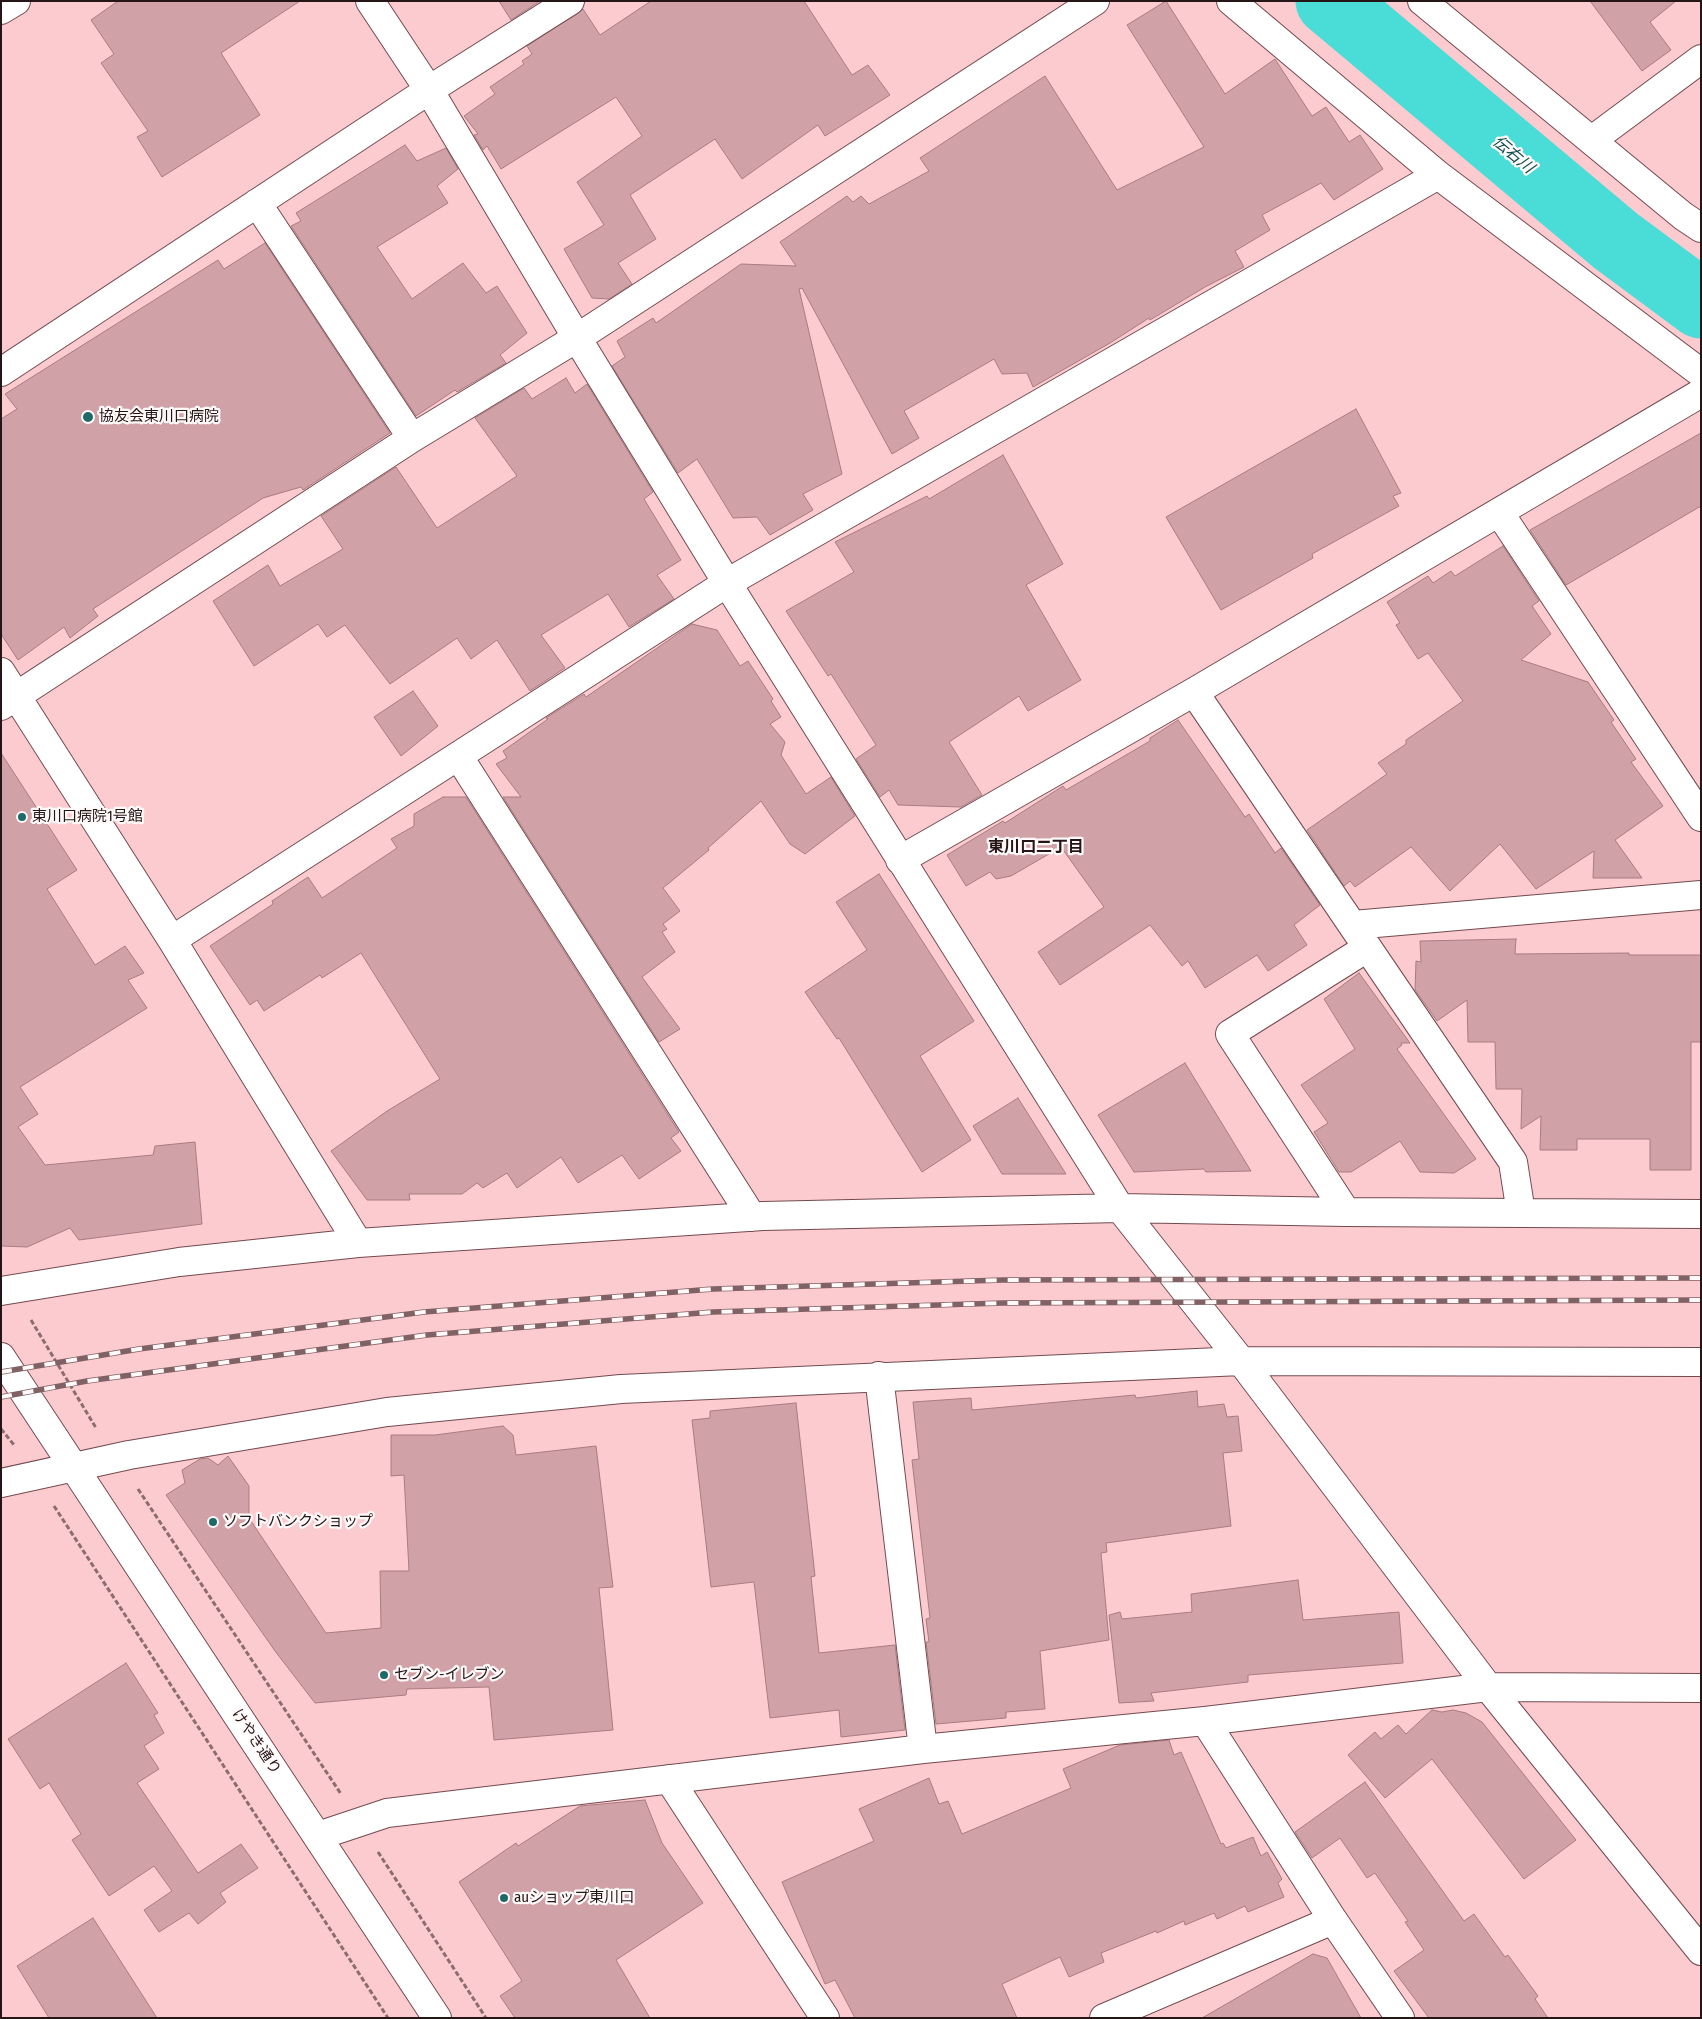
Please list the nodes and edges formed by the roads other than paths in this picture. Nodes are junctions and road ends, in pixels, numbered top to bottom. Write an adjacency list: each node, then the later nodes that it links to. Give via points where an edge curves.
1 (16, 1): 7 (street)
2 (370, 1): 9 (street)
3 (570, 1): 9 (street)
4 (1096, 1): 14 (street)
5 (1231, 1): 11 (street)
6 (1422, 1): 10 (street)
7 (1, 10)
8 (1701, 59): 10 (street)
9 (429, 90): 12 (street); 14 (street)
10 (1592, 140): 13 (street)
11 (1438, 176): 16 (street); 20 (street)
12 (257, 203): 15 (street); 18 (street)
13 (1701, 228)
14 (577, 338): 18 (street); 20 (street)
15 (1, 372)
16 (1701, 373)
17 (1701, 393): 19 (street)
18 (412, 438): 23 (street)
19 (1499, 512): 22 (street); 25 (street)
20 (728, 583): 24 (street); 26 (street)
21 (1, 672): 23 (street)
22 (1194, 692): 26 (street); 28 (street)
23 (9, 701): 29 (street)
24 (459, 757): 29 (street); 35 (street)
25 (1701, 818)
26 (900, 860): 31 (street)
27 (1701, 895): 28 (street)
28 (1353, 925): 30 (street)
29 (172, 940): 36 (street)
30 (1368, 948): 32 (street, via 1230,1034); 33 (street, via 1513,1162)
31 (1120, 1208): 32 (street); 35 (street); 39 (street)
32 (1346, 1212): 33 (street)
33 (1521, 1213): 34 (street)
34 (1701, 1214)
35 (752, 1217): 36 (street)
36 (358, 1243): 37 (street, via 180,1262)
37 (1, 1291)
38 (1, 1357): 42 (street, けやき通り)
39 (1241, 1361): 40 (street); 41 (street); 44 (street)
40 (1701, 1362)
41 (879, 1376): 42 (street, via 621,1389 387,1412); 47 (street)
42 (72, 1467): 43 (street); 49 (street, けやき通り)
43 (1, 1482)
44 (1488, 1688): 45 (street); 46 (street); 51 (street)
45 (1701, 1688)
46 (1205, 1721): 47 (street); 50 (street)
47 (923, 1749): 48 (street)
48 (669, 1779): 49 (street, via 387,1813); 53 (street)
49 (318, 1836): 52 (street, けやき通り)
50 (1333, 1920): 54 (street); 55 (street)
51 (1701, 1951)
52 (437, 2018)
53 (826, 2018)
54 (1104, 2018)
55 (1400, 2018)

